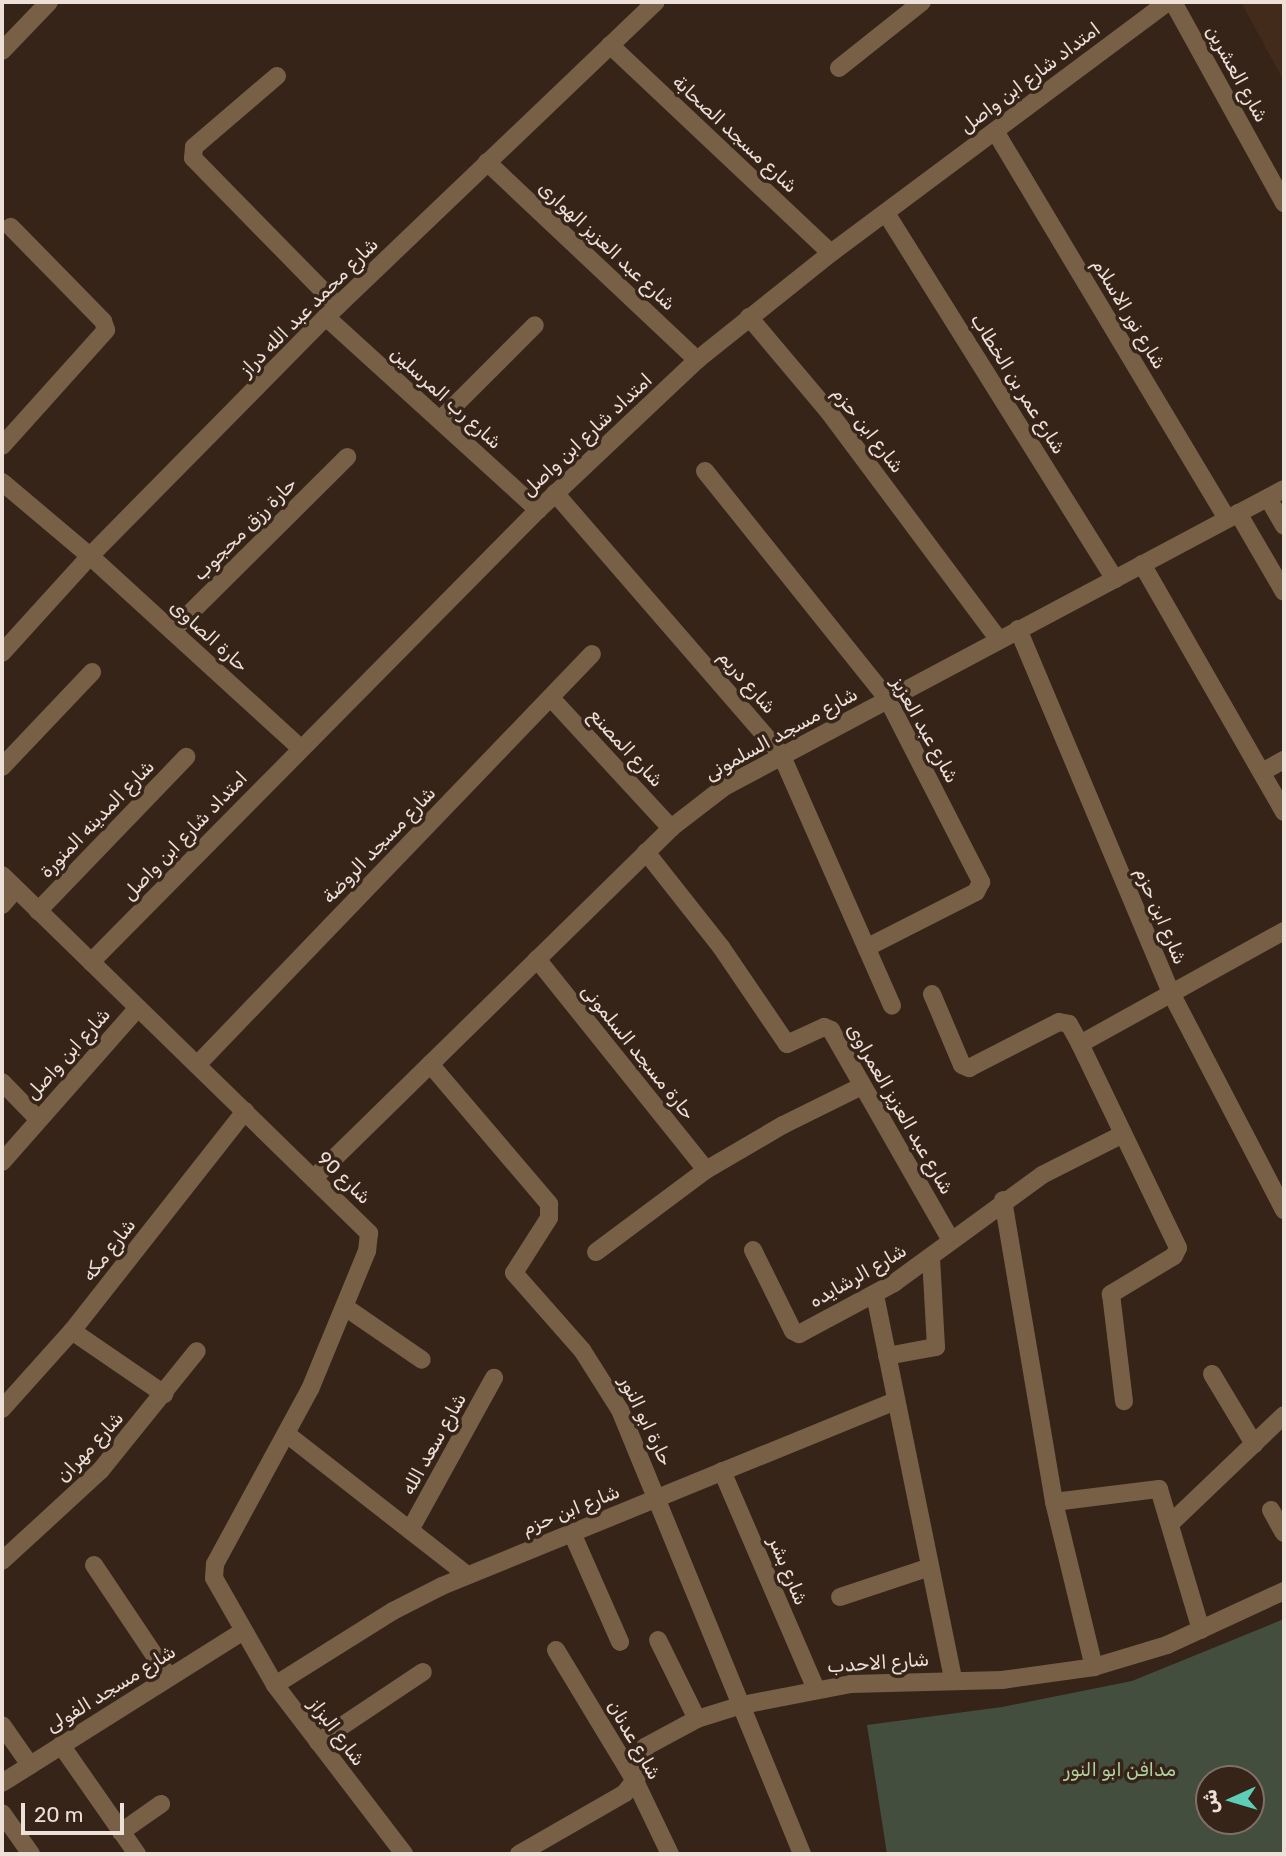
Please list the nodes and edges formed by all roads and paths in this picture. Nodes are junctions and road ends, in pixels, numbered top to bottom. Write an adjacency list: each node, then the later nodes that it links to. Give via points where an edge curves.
1 (49, 2): 5 (street)
2 (656, 2): 6 (street, شارع محمد عبد الله دراز)
3 (922, 2): 7 (street)
4 (1170, 2): 9 (street, امتداد شارع ابن واصل); 11 (street, شارع العشرين)
5 (4, 45)
6 (610, 45): 10 (street, شارع محمد عبد الله دراز); 14 (street, شارع مسجد الصحابة)
7 (839, 68)
8 (277, 76): 15 (street, شارع رب المرسلين, via 194,147 193,158)
9 (995, 131): 12 (street, امتداد شارع ابن واصل); 28 (street, شارع نور الاسلام)
10 (487, 162): 15 (street, شارع محمد عبد الله دراز); 18 (street, شارع عبد العزيز الهوارى)
11 (1284, 202)
12 (886, 212): 14 (street, امتداد شارع ابن واصل); 32 (street, شارع عمر بن الخطاب)
13 (11, 227): 20 (street, via 103,321 106,330)
14 (831, 253): 16 (street, امتداد شارع ابن واصل)
15 (332, 311): 19 (street, شارع رب المرسلين); 30 (street, شارع محمد عبد الله دراز)
16 (748, 317): 18 (street, امتداد شارع ابن واصل); 36 (street, شارع ابن حزم, via 829,412)
17 (535, 325): 19 (street)
18 (697, 360): 25 (street, امتداد شارع ابن واصل)
19 (440, 420): 27 (street, شارع رب المرسلين)
20 (2, 446)
21 (346, 457): 35 (street, حارة رزق محجوب)
22 (705, 471): 41 (street, شارع عبد العزيز)
23 (2, 482): 30 (street, حارة الصاوى)
24 (1284, 489): 26 (street, شارع مسجد السلمونى)
25 (555, 494): 27 (street, امتداد شارع ابن واصل); 43 (street, شارع دريم)
26 (1268, 498): 28 (street, شارع مسجد السلمونى); 29 (street)
27 (538, 510): 42 (street, امتداد شارع ابن واصل)
28 (1233, 516): 31 (street, شارع مسجد السلمونى); 33 (street, شارع نور الاسلام)
29 (1284, 526)
30 (90, 556): 35 (street, حارة الصاوى); 37 (street, شارع محمد عبد الله دراز)
31 (1142, 564): 32 (street, شارع مسجد السلمونى); 47 (street)
32 (1115, 579): 34 (street, شارع مسجد السلمونى)
33 (1284, 592)
34 (1018, 629): 36 (street, شارع مسجد السلمونى); 59 (street, شارع ابن حزم)
35 (172, 631): 42 (street, حارة الصاوى)
36 (999, 640): 41 (street, شارع مسجد السلمونى)
37 (2, 653)
38 (592, 654): 40 (street, شارع مسجد الروضة)
39 (92, 672): 46 (street)
40 (551, 698): 49 (street, شارع المصنع); 65 (street, شارع مسجد الروضة)
41 (887, 698): 43 (street, شارع مسجد السلمونى); 56 (street, شارع عبد العزيز, via 981,882 976,892)
42 (300, 748): 58 (street, امتداد شارع ابن واصل)
43 (781, 754): 49 (street, شارع مسجد السلمونى, via 724,788); 56 (street, شارع دريم)
44 (186, 757): 54 (street, شارع المدينه المنورة)
45 (1284, 760): 47 (street)
46 (2, 767)
47 (1262, 772): 48 (street)
48 (1284, 812)
49 (671, 828): 50 (street, شارع مسجد السلمونى)
50 (646, 852): 57 (street, شارع مسجد السلمونى); 67 (street, شارع عبد العزيز العمراوى, via 787,1044 828,1028)
51 (2, 875): 52 (street, شارع 90)
52 (16, 889): 53 (street); 54 (street, شارع 90)
53 (2, 905)
54 (38, 911): 58 (street, شارع 90)
55 (1282, 936): 59 (street)
56 (866, 948): 61 (street, شارع دريم)
57 (537, 959): 64 (street, شارع مسجد السلمونى); 72 (street, حارة مسجد السلمونى)
58 (91, 962): 62 (street, شارع 90)
59 (1171, 993): 63 (street); 75 (street, شارع ابن حزم)
60 (932, 994): 63 (street, via 965,1068 1059,1022 1069,1024)
61 (892, 1006)
62 (138, 1008): 65 (street, شارع 90); 69 (street, شارع ابن واصل)
63 (1080, 1044): 70 (street)
64 (430, 1064): 73 (street, شارع مسجد السلمونى); 96 (street, حارة ابو النور, via 549,1204 549,1218 514,1273 567,1332 609,1389)
65 (197, 1065): 68 (street, شارع 90)
66 (2, 1082): 69 (street)
67 (862, 1086): 72 (street); 76 (street, شارع عبد العزيز العمراوى)
68 (245, 1111): 73 (street, شارع 90); 82 (street, شارع مكه)
69 (38, 1119): 71 (street, شارع ابن واصل)
70 (1124, 1134): 74 (street, شارع الرشايده); 90 (street, via 1178,1248 1174,1256 1111,1294)
71 (2, 1161)
72 (706, 1170): 78 (street)
73 (314, 1178): 81 (street, شارع 90, via 369,1233 369,1245)
74 (1003, 1200): 76 (street, شارع الرشايده); 97 (street)
75 (1284, 1210)
76 (951, 1240): 79 (street, شارع الرشايده)
77 (753, 1250): 80 (street, شارع الرشايده, via 795,1333)
78 (596, 1252)
79 (931, 1258): 80 (street, شارع الرشايده); 84 (street, via 936,1347)
80 (875, 1295): 84 (street)
81 (345, 1307): 85 (street); 93 (street, شارع 90)
82 (72, 1331): 88 (street); 91 (street, شارع مكه)
83 (197, 1351): 88 (street, شارع مهران)
84 (887, 1356): 89 (street)
85 (422, 1360)
86 (1212, 1374): 94 (street)
87 (494, 1378): 100 (street, شارع سعد الله)
88 (164, 1394): 103 (street, شارع مهران, via 100,1471)
89 (896, 1401): 95 (street, شارع ابن حزم); 105 (street)
90 (1124, 1401)
91 (2, 1409)
92 (1284, 1415): 94 (street)
93 (288, 1434): 100 (street); 110 (street, شارع 90, via 214,1571 216,1585)
94 (1254, 1444): 99 (street)
95 (722, 1471): 96 (street, شارع ابن حزم); 119 (street, شارع بشر)
96 (659, 1496): 101 (street, شارع ابن حزم); 120 (street, حارة ابو النور)
97 (1054, 1502): 99 (street, via 1156,1489 1163,1494); 114 (street)
98 (1271, 1510): 102 (street)
99 (1171, 1523): 109 (street)
100 (410, 1531): 106 (street)
101 (572, 1533): 106 (street, شارع ابن حزم); 112 (street)
102 (1284, 1533)
103 (2, 1561)
104 (93, 1565): 116 (street)
105 (930, 1567): 108 (street); 117 (street)
106 (467, 1576): 118 (street, شارع ابن حزم, via 393,1611)
107 (1284, 1591): 109 (street, شارع الاحدب)
108 (840, 1597)
109 (1201, 1630): 114 (street, شارع الاحدب)
110 (243, 1631): 116 (street, شارع مسجد الفولى); 118 (street, شارع البزاز)
111 (659, 1640): 121 (street)
112 (620, 1642)
113 (555, 1650): 126 (street, شارع عدنان)
114 (1094, 1667): 117 (street, شارع الاحدب, via 1025,1678)
115 (423, 1672): 123 (street)
116 (169, 1677): 124 (street, شارع مسجد الفولى)
117 (953, 1680): 119 (street, شارع الاحدب)
118 (275, 1685): 123 (street, شارع البزاز)
119 (816, 1689): 120 (street, شارع الاحدب)
120 (743, 1705): 121 (street, شارع الاحدب); 136 (street, حارة ابو النور)
121 (697, 1719): 126 (street, شارع الاحدب, via 649,1742 639,1759)
122 (2, 1725): 125 (street)
123 (318, 1742): 133 (street, شارع البزاز)
124 (61, 1745): 125 (street, شارع مسجد الفولى); 130 (street)
125 (30, 1765): 127 (street, شارع مسجد الفولى)
126 (635, 1782): 134 (street, via 625,1794); 135 (street, شارع عدنان)
127 (2, 1783)
128 (161, 1804): 130 (street)
129 (2, 1813): 131 (street)
130 (121, 1832): 132 (street)
131 (31, 1854)
132 (137, 1854)
133 (404, 1854)
134 (519, 1854)
135 (670, 1854)
136 (802, 1854)

